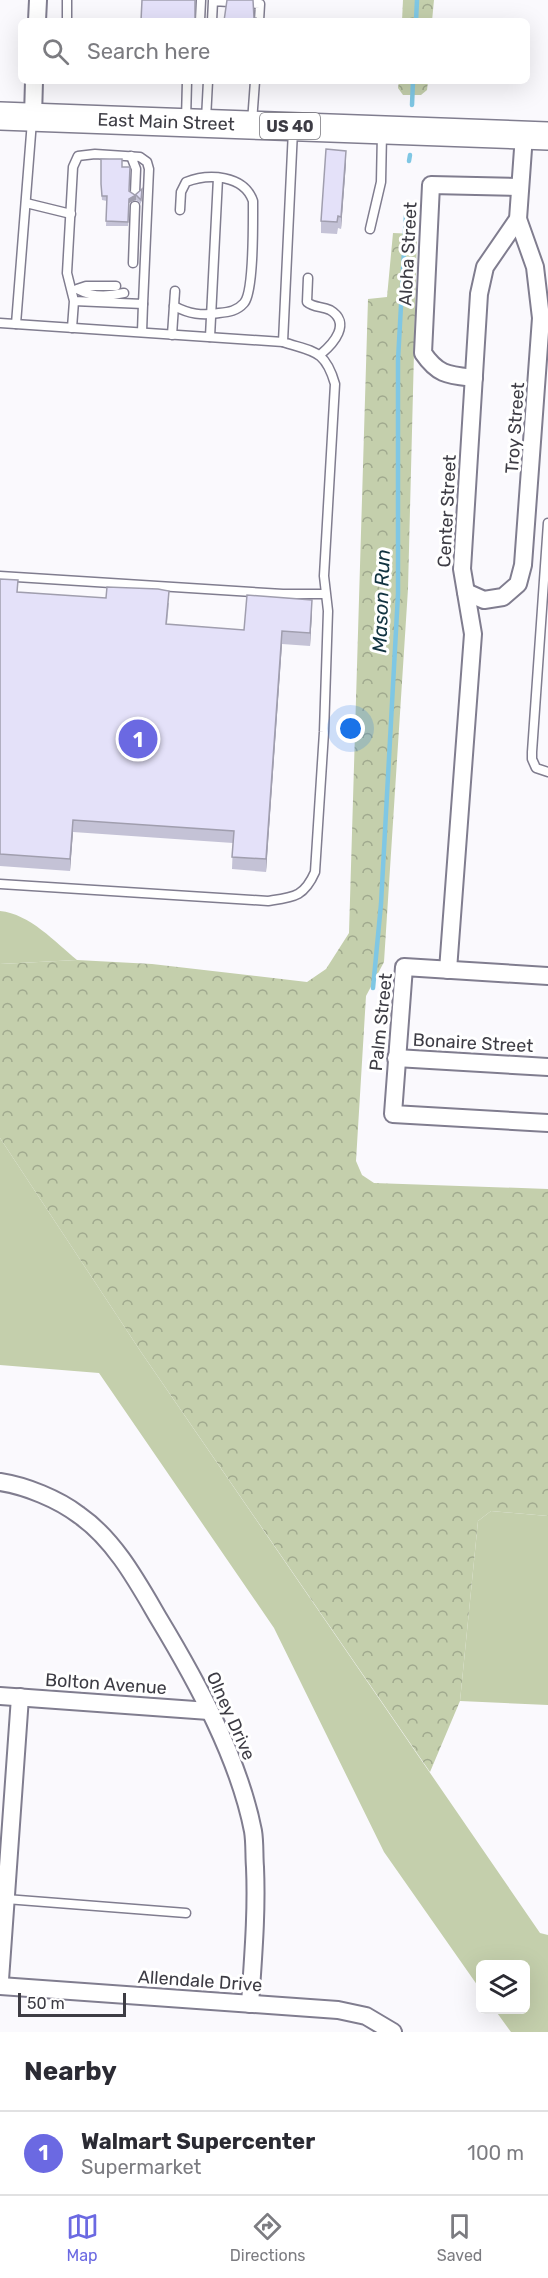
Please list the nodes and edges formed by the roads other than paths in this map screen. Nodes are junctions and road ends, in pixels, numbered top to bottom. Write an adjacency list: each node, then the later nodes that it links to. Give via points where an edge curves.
1 (38, 0): 4 (street)
2 (68, 0): 5 (lane)
3 (201, 0): 6 (lane)
4 (37, 18)
5 (67, 18)
6 (200, 18)
7 (212, 18): 8 (lane, via 213,1 260,4)
8 (259, 18)
9 (34, 84): 14 (street)
10 (189, 84): 15 (lane)
11 (207, 84): 15 (lane)
12 (255, 84): 16 (lane)
13 (0, 116): 14 (main road, East Main Street / US 40)
14 (33, 117): 15 (main road, East Main Street / US 40); 24 (lane)
15 (196, 123): 16 (main road, East Main Street / US 40)
16 (252, 125): 17 (main road, East Main Street / US 40)
17 (293, 126): 18 (main road, East Main Street / US 40); 46 (lane)
18 (382, 130): 19 (main road, East Main Street / US 40); 29 (lane, via 381,182)
19 (536, 135): 22 (street)
20 (131, 156): 23 (lane); 27 (lane, via 78,156 73,167); 37 (lane, via 141,156 149,169)
21 (218, 178): 26 (lane, via 186,182); 39 (lane); 39 (lane, via 237,181 249,189 253,201 250,287 246,301 235,310)
22 (519, 187): 28 (street); 48 (street, Aloha Street, via 431,185 423,353 433,367 447,374)
23 (139, 193)
24 (26, 204): 27 (lane); 41 (lane)
25 (139, 206): 30 (lane)
26 (180, 210)
27 (70, 214): 33 (lane, via 68,273)
28 (518, 219): 48 (street, Center Street, via 484,267); 52 (street, Troy Street, via 535,267 541,318 524,565 518,584 503,597 484,600)
29 (370, 229)
30 (137, 264)
31 (308, 278): 47 (lane, via 307,302 330,310 339,319 340,329 334,343)
32 (116, 286): 33 (lane)
33 (75, 288): 35 (lane, via 87,294); 36 (lane)
34 (175, 291): 38 (lane)
35 (124, 293)
36 (74, 301): 37 (lane); 42 (lane)
37 (143, 304): 43 (lane)
38 (174, 306): 39 (lane, via 185,312); 44 (lane)
39 (211, 315): 45 (lane)
40 (0, 323): 41 (lane)
41 (16, 324): 42 (lane)
42 (72, 328): 43 (lane)
43 (142, 333): 44 (lane)
44 (172, 335): 45 (lane)
45 (210, 337): 46 (lane)
46 (282, 342): 47 (lane)
47 (321, 354): 53 (lane, via 335,384)
48 (474, 378): 52 (street, Center Street, via 462,569)
49 (548, 523): 50 (lane)
50 (547, 558): 54 (lane, via 532,759 536,768)
51 (0, 576): 53 (lane)
52 (466, 592): 56 (street, Center Street, via 473,634)
53 (325, 594): 55 (lane, via 328,611 324,744 315,872 308,889 268,902)
54 (548, 772)
55 (0, 884)
56 (448, 970): 57 (street, Palm Street); 58 (street, Palm Street, via 404,967)
57 (548, 976)
58 (396, 1058): 59 (street, Bonaire Street); 60 (street, Palm Street, via 393,1114)
59 (548, 1067)
60 (548, 1124)
61 (0, 1482): 64 (street, Olney Drive, via 46,1497 80,1515 112,1546 142,1589)
62 (0, 1696): 63 (street, Bolton Avenue)
63 (20, 1697): 64 (street, Bolton Avenue); 65 (street)
64 (209, 1712): 69 (street, Olney Drive, via 234,1767 253,1832 257,1904)
65 (3, 1908): 66 (lane); 67 (street)
66 (186, 1913)
67 (0, 1980)
68 (0, 1986): 69 (street, Allendale Drive)
69 (250, 2004): 70 (street, Allendale Drive, via 352,2012)
70 (393, 2032)

